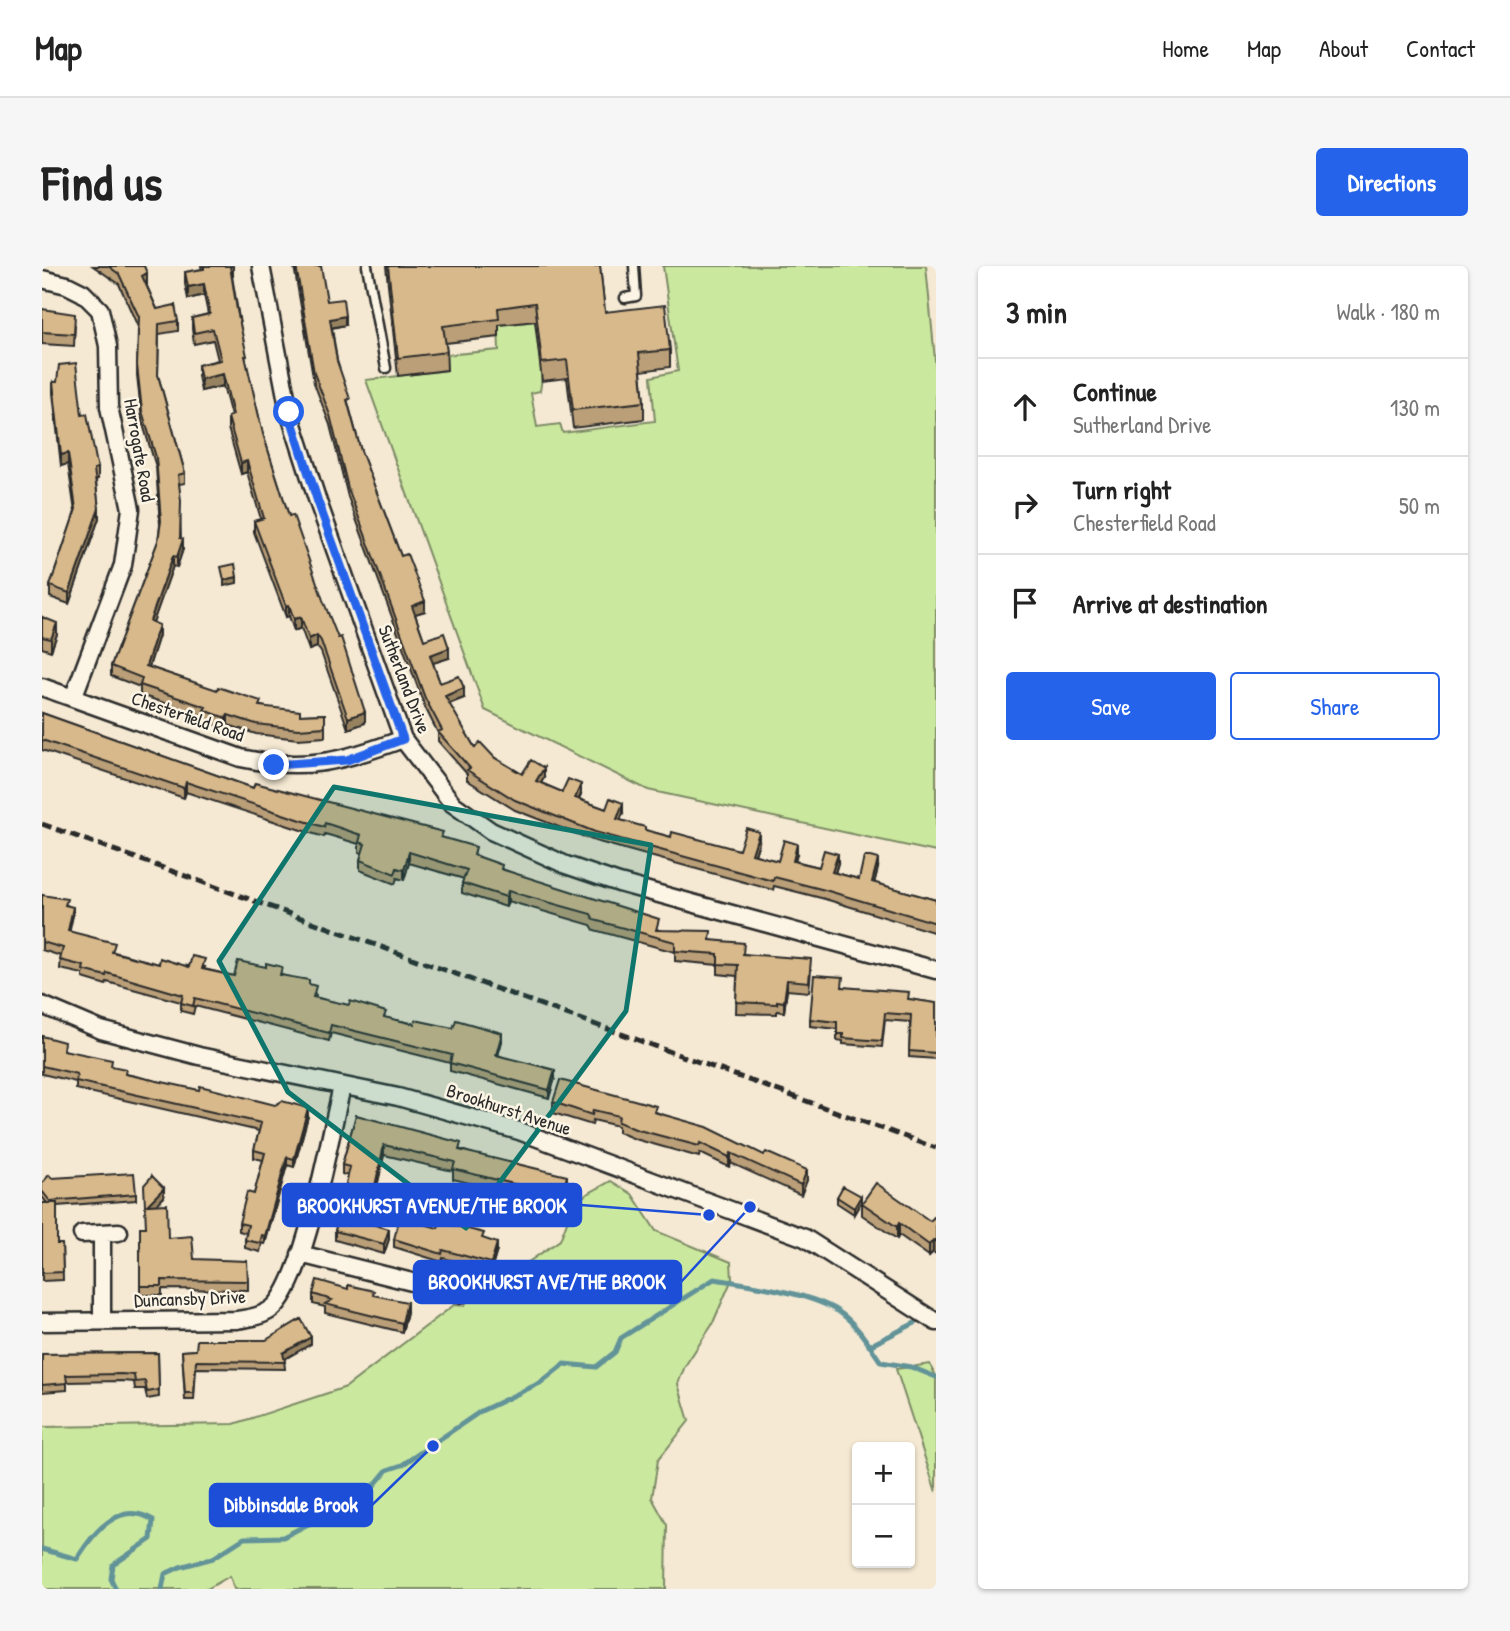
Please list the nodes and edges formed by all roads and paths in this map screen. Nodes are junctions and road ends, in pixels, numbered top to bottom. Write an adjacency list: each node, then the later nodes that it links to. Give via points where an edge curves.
1 (261, 266): 9 (street, Sutherland Drive, via 289,412)
2 (367, 266): 6 (lane)
3 (634, 266): 5 (lane, via 636,296)
4 (42, 279): 8 (street, Harrogate Road, via 83,293 100,310 108,346 109,407 131,509 122,565)
5 (625, 298)
6 (386, 368)
7 (42, 687): 8 (street, Chesterfield Road)
8 (74, 698): 9 (street, Chesterfield Road, via 242,758 274,765 347,760)
9 (403, 739): 10 (street, Sutherland Drive, via 453,804 491,831 527,848 619,883)
10 (936, 970)
11 (42, 1005): 12 (street, Brookhurst Avenue, via 101,1030)
12 (342, 1087): 16 (street, Duncansby Drive); 20 (street, Brookhurst Avenue, via 398,1097 519,1131 804,1238)
13 (119, 1231): 14 (street)
14 (102, 1233): 15 (street); 18 (street)
15 (82, 1234)
16 (300, 1254): 17 (street); 18 (street, Duncansby Drive, via 274,1308 256,1317)
17 (460, 1294)
18 (102, 1321): 19 (street, Duncansby Drive)
19 (42, 1322)
20 (936, 1322)

